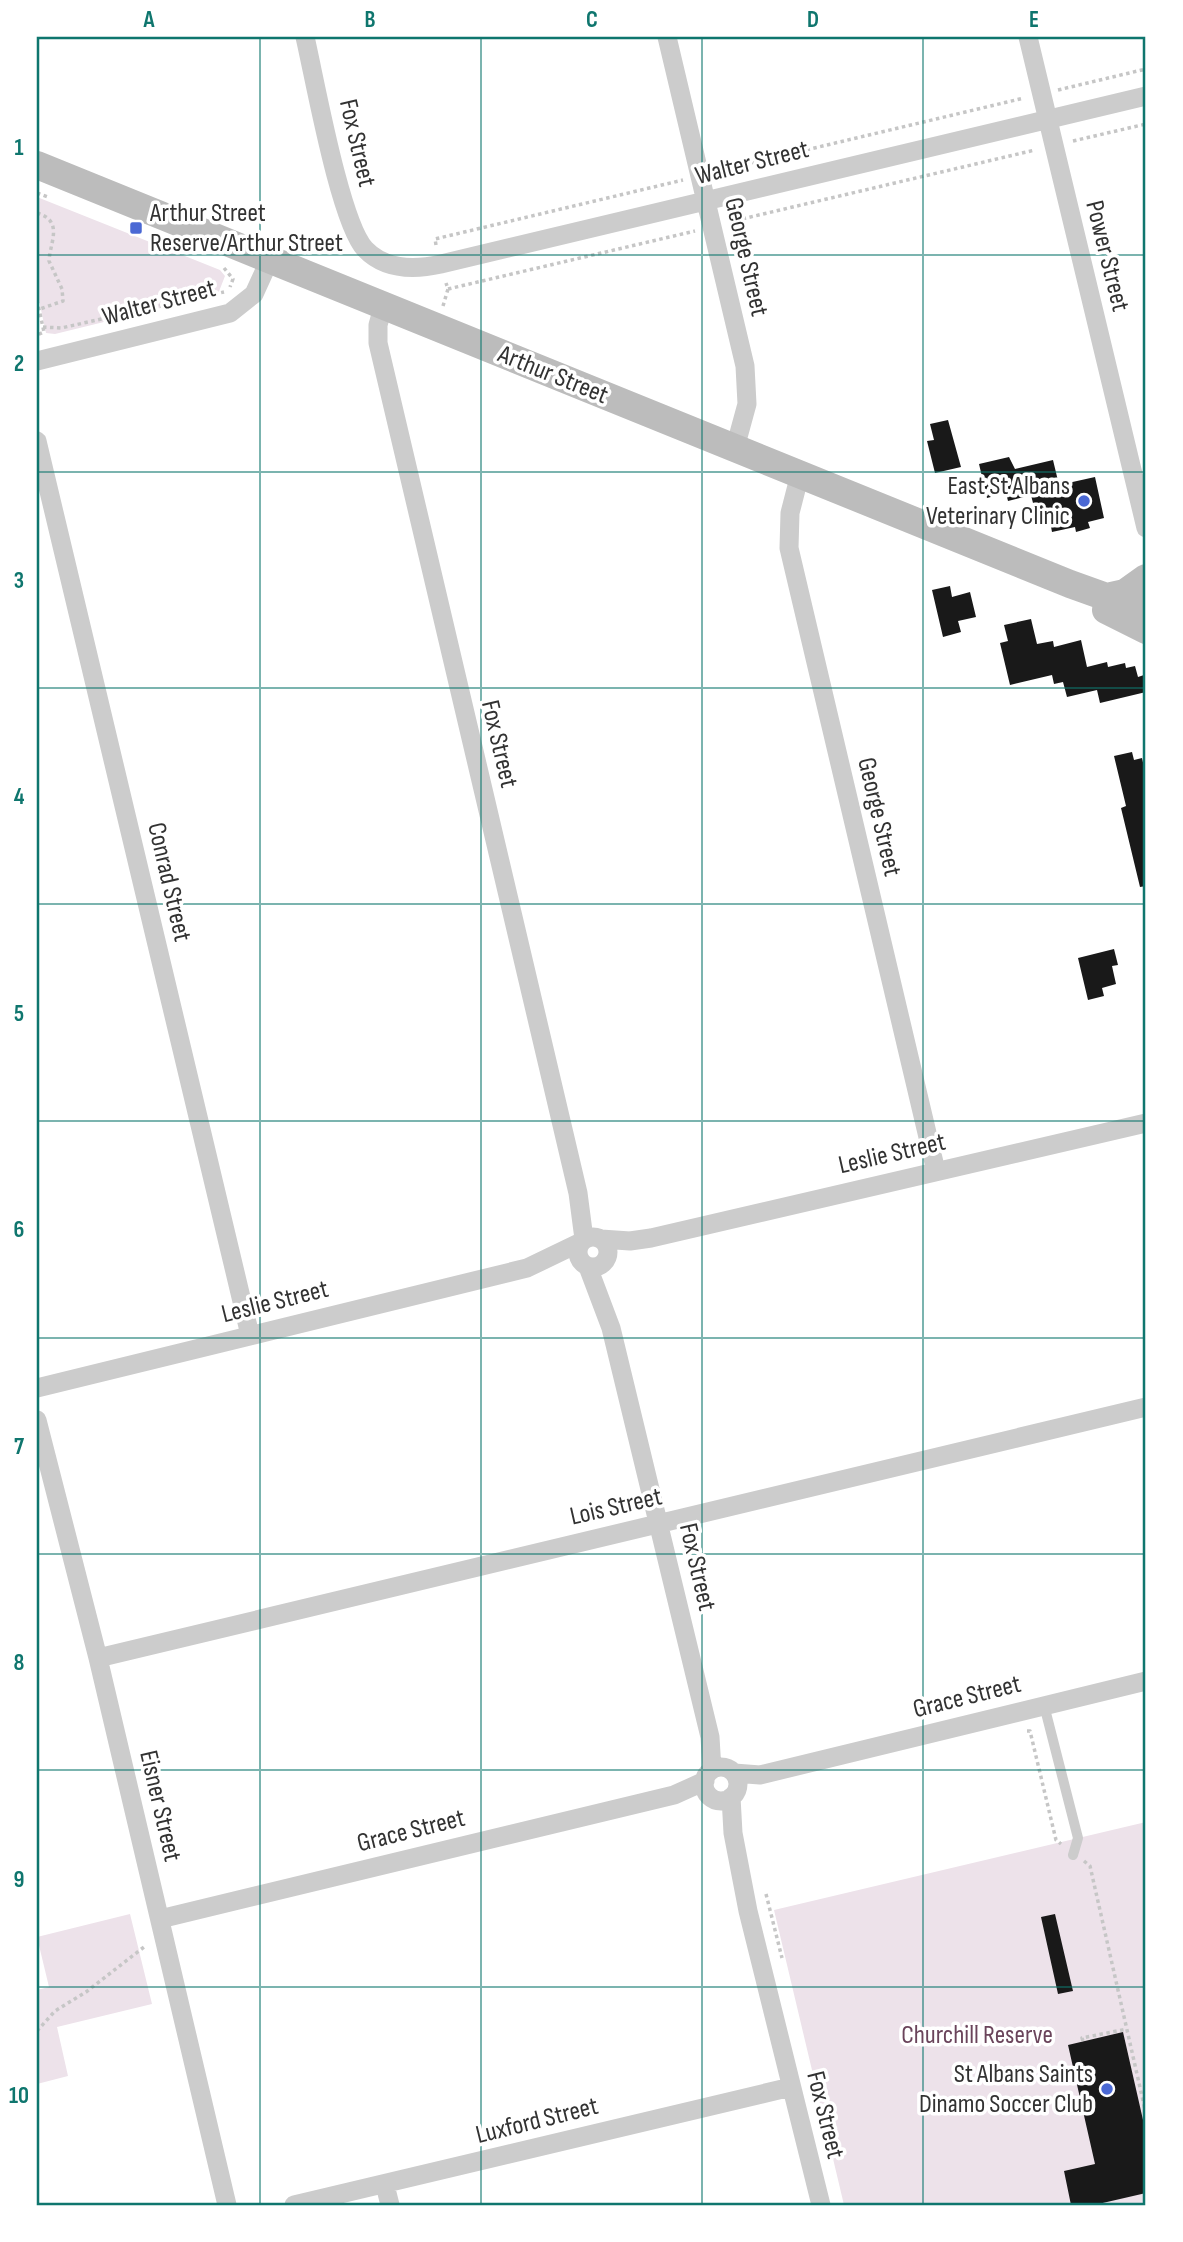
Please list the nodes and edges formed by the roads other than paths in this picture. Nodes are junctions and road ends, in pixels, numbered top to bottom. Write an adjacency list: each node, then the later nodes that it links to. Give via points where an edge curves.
1 (305, 37): 8 (street, Fox Street, via 347,215 356,237)
2 (667, 37): 7 (street, George Street)
3 (1028, 37): 5 (street, Power Street)
4 (1146, 96): 5 (street, Walter Street)
5 (1048, 119): 7 (street, Walter Street); 15 (street, Power Street)
6 (37, 165): 9 (street, Arthur Street)
7 (706, 201): 8 (street, Walter Street, via 441,264 405,268); 13 (street, George Street, via 748,386 744,424)
8 (372, 255)
9 (269, 261): 10 (street, Arthur Street); 11 (street, Walter Street, via 254,293 230,313)
10 (383, 307): 13 (street, Arthur Street); 24 (street, Fox Street, via 378,343)
11 (37, 361)
12 (37, 441): 27 (street, Conrad Street)
13 (735, 448): 14 (street, Arthur Street)
14 (800, 474): 17 (street, Arthur Street); 22 (street, George Street, via 790,513 789,548)
15 (1146, 528)
16 (1146, 578): 18 (street, via 1125,593)
17 (1070, 584): 18 (street, Arthur Street); 20 (street, Arthur Street, via 1097,606)
18 (1107, 597): 19 (street, Arthur Street)
19 (1146, 607)
20 (1146, 630)
21 (1146, 1123): 22 (street, Leslie Street)
22 (936, 1171): 23 (street, Leslie Street)
23 (651, 1238): 24 (street, Leslie Street); 25 (street, Leslie Street)
24 (591, 1239): 25 (street, via 608,1251); 25 (street, via 577,1252); 26 (street, Leslie Street)
25 (595, 1264): 26 (street, Leslie Street); 31 (street, Fox Street)
26 (527, 1268): 27 (street, Leslie Street)
27 (250, 1335): 28 (street, Leslie Street)
28 (37, 1388)
29 (1146, 1407): 31 (street, Lois Street)
30 (37, 1420): 32 (street, Eisner Street)
31 (660, 1523): 32 (street, Lois Street); 35 (street, Fox Street)
32 (98, 1658): 37 (street, Eisner Street)
33 (1146, 1681): 34 (street, Grace Street)
34 (1044, 1705): 35 (street, Grace Street); 36 (lane, via 1078,1838)
35 (721, 1784): 37 (street, Grace Street); 38 (street, Fox Street)
36 (1073, 1855)
37 (160, 1919): 40 (street, Eisner Street)
38 (791, 2087): 39 (street, Luxford Street); 43 (street, Fox Street)
39 (385, 2185): 41 (street, Luxford Street); 42 (street)
40 (227, 2205)
41 (295, 2205)
42 (390, 2205)
43 (821, 2205)

